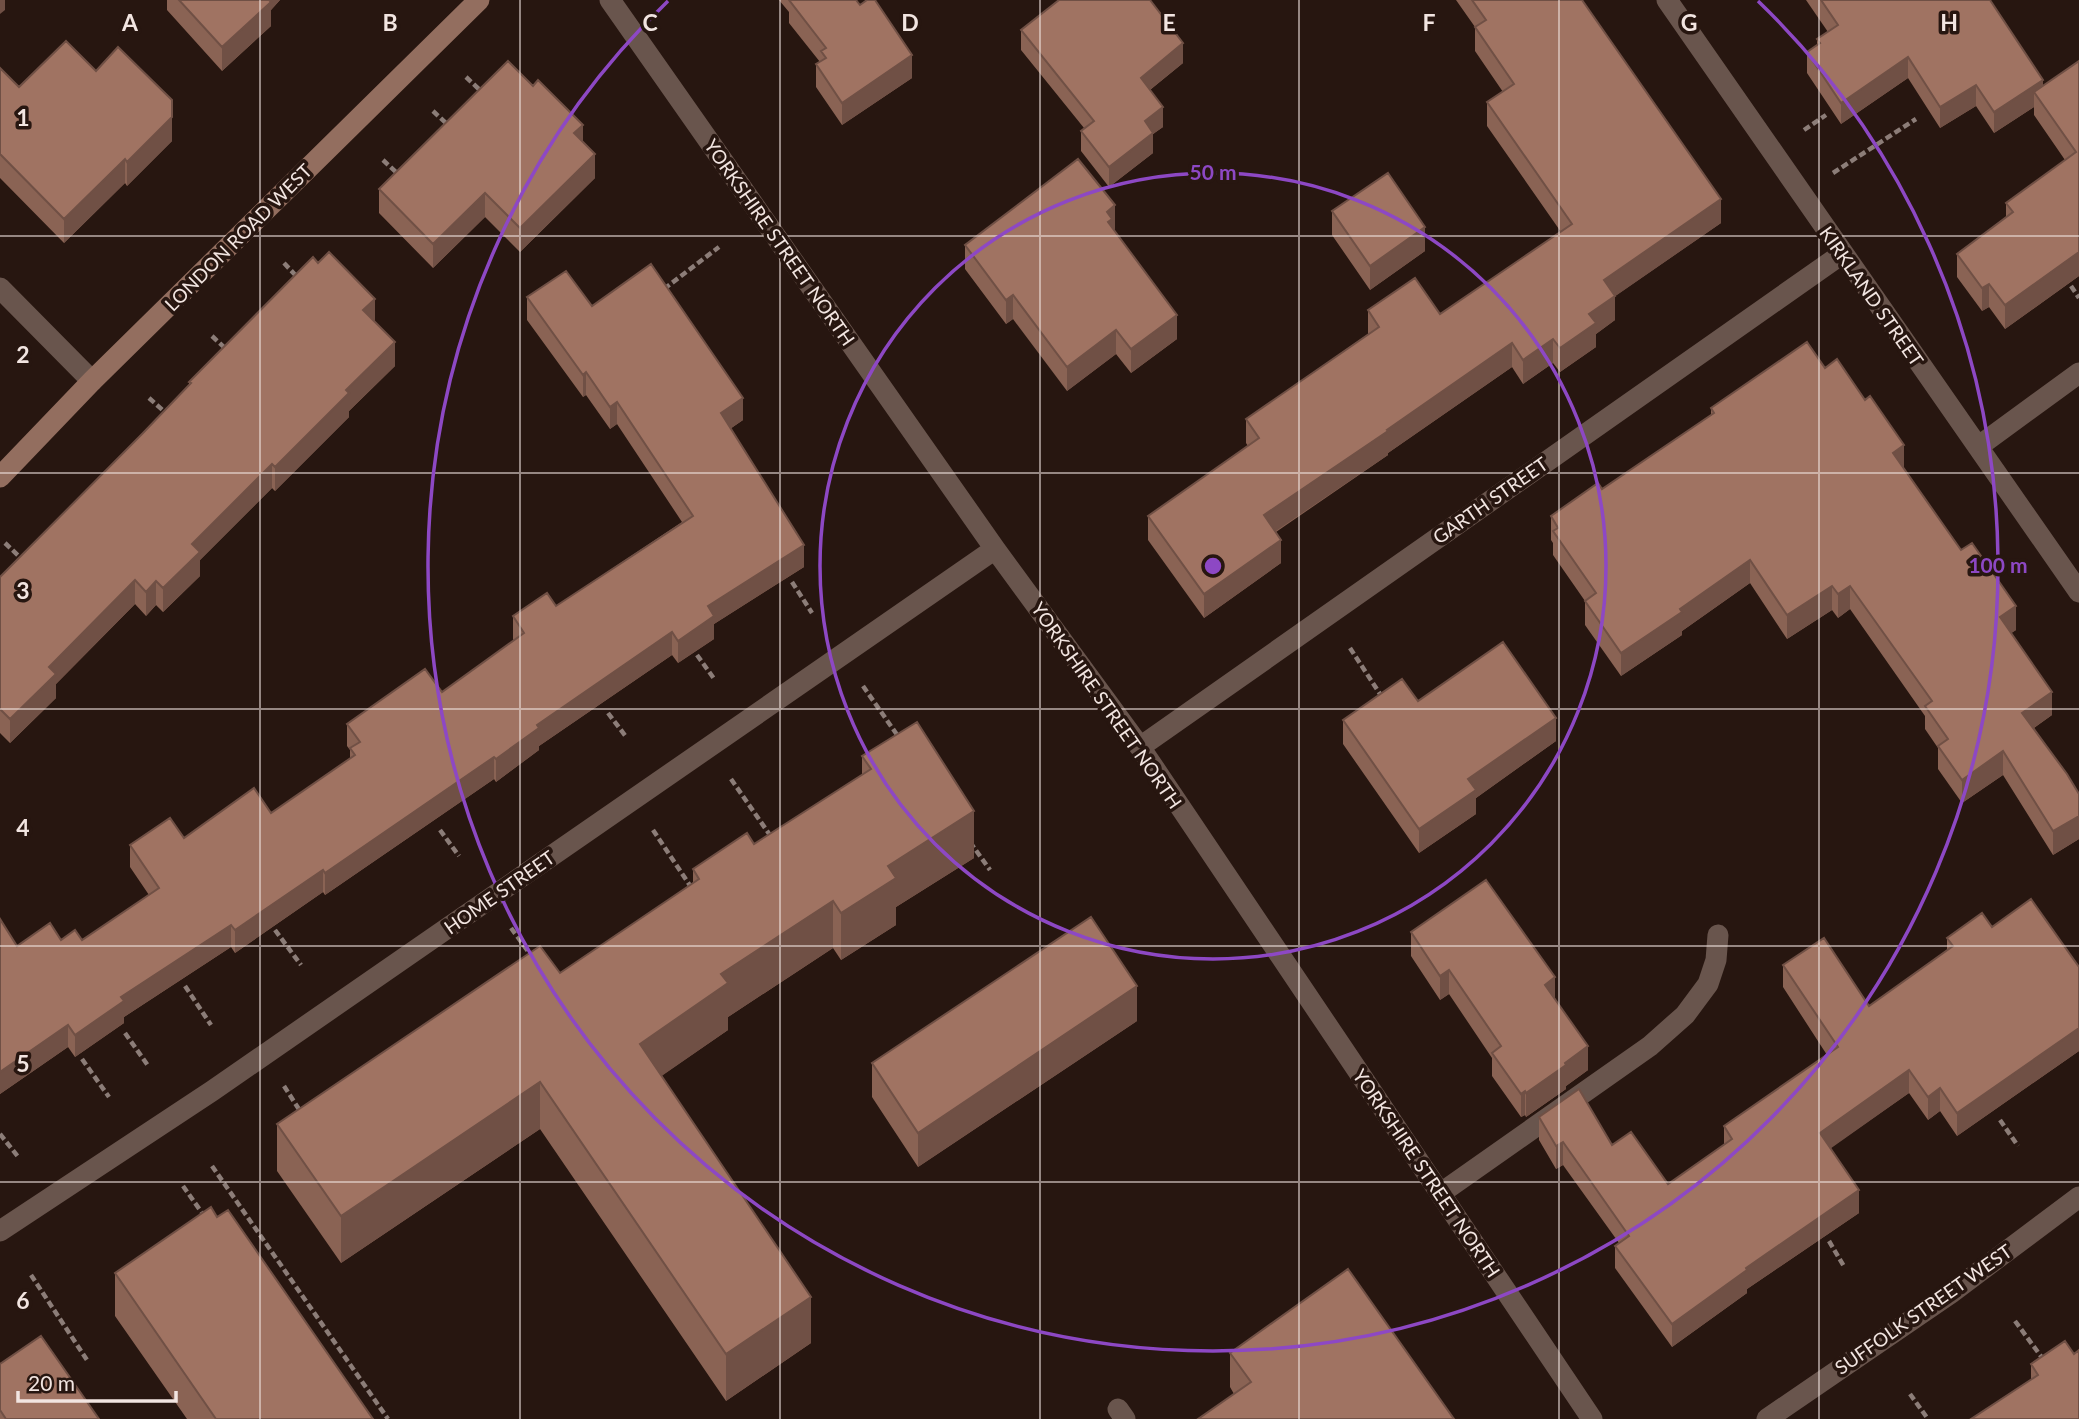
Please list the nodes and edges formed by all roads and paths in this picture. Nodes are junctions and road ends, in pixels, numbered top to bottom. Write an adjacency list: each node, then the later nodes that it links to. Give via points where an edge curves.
1 (479, 0): 25 (street, LONDON ROAD WEST)
2 (610, 0): 31 (street, YORKSHIRE STREET NORTH)
3 (1667, 0): 15 (street, KIRKLAND STREET)
4 (466, 78): 5 (path)
5 (488, 99)
6 (433, 111): 9 (path)
7 (1826, 115): 10 (path)
8 (1916, 118): 12 (path)
9 (453, 131)
10 (1803, 131)
11 (383, 160): 13 (path)
12 (1833, 173)
13 (405, 180)
14 (719, 247): 20 (path)
15 (1842, 254): 28 (street, KIRKLAND STREET); 45 (street, GARTH STREET)
16 (284, 263): 17 (path)
17 (302, 282)
18 (2071, 286): 21 (path)
19 (0, 288): 25 (street)
20 (663, 289)
21 (2079, 298)
22 (212, 336): 23 (path)
23 (233, 356)
24 (2079, 373): 28 (street)
25 (92, 381): 29 (street, LONDON ROAD WEST)
26 (149, 398): 27 (path)
27 (170, 416)
28 (1979, 446): 34 (street, KIRKLAND STREET)
29 (0, 477)
30 (5, 543): 32 (path)
31 (995, 549): 37 (street, HOME STREET); 45 (street, YORKSHIRE STREET NORTH)
32 (28, 564)
33 (792, 582): 35 (path)
34 (2079, 592)
35 (812, 613)
36 (1350, 648): 40 (path)
37 (842, 654): 43 (path); 44 (street, HOME STREET)
38 (696, 655): 39 (path)
39 (715, 680)
40 (1384, 701)
41 (608, 713): 42 (path)
42 (627, 738)
43 (904, 744)
44 (709, 747): 46 (street, HOME STREET); 49 (path)
45 (1140, 747): 72 (street, YORKSHIRE STREET NORTH)
46 (632, 800): 52 (path); 53 (street, HOME STREET)
47 (440, 830): 50 (path)
48 (966, 835): 51 (path)
49 (775, 842)
50 (458, 856)
51 (990, 870)
52 (695, 892)
53 (490, 898): 56 (path); 61 (street, HOME STREET)
54 (275, 930): 57 (path)
55 (1718, 935): 72 (street, via 1716,960 1707,984 1685,1014 1650,1046)
56 (535, 961)
57 (300, 965)
58 (185, 986): 59 (path)
59 (211, 1025)
60 (125, 1033): 63 (path)
61 (264, 1056): 65 (path); 75 (street, HOME STREET)
62 (82, 1059): 64 (path)
63 (149, 1067)
64 (109, 1097)
65 (303, 1116)
66 (2000, 1120): 68 (path)
67 (0, 1133): 69 (path)
68 (2018, 1146)
69 (19, 1158)
70 (212, 1166): 83 (path)
71 (183, 1186): 74 (path)
72 (1441, 1193): 84 (street, YORKSHIRE STREET NORTH)
73 (2079, 1197): 85 (street, SUFFOLK STREET WEST, via 1951,1293)
74 (211, 1226)
75 (0, 1231)
76 (1829, 1241): 77 (path)
77 (1845, 1268)
78 (32, 1275): 80 (path)
79 (2015, 1321): 81 (path)
80 (87, 1360)
81 (2046, 1363)
82 (1910, 1394): 86 (path)
83 (388, 1419)
84 (1592, 1419)
85 (1767, 1419)
86 (1928, 1419)

